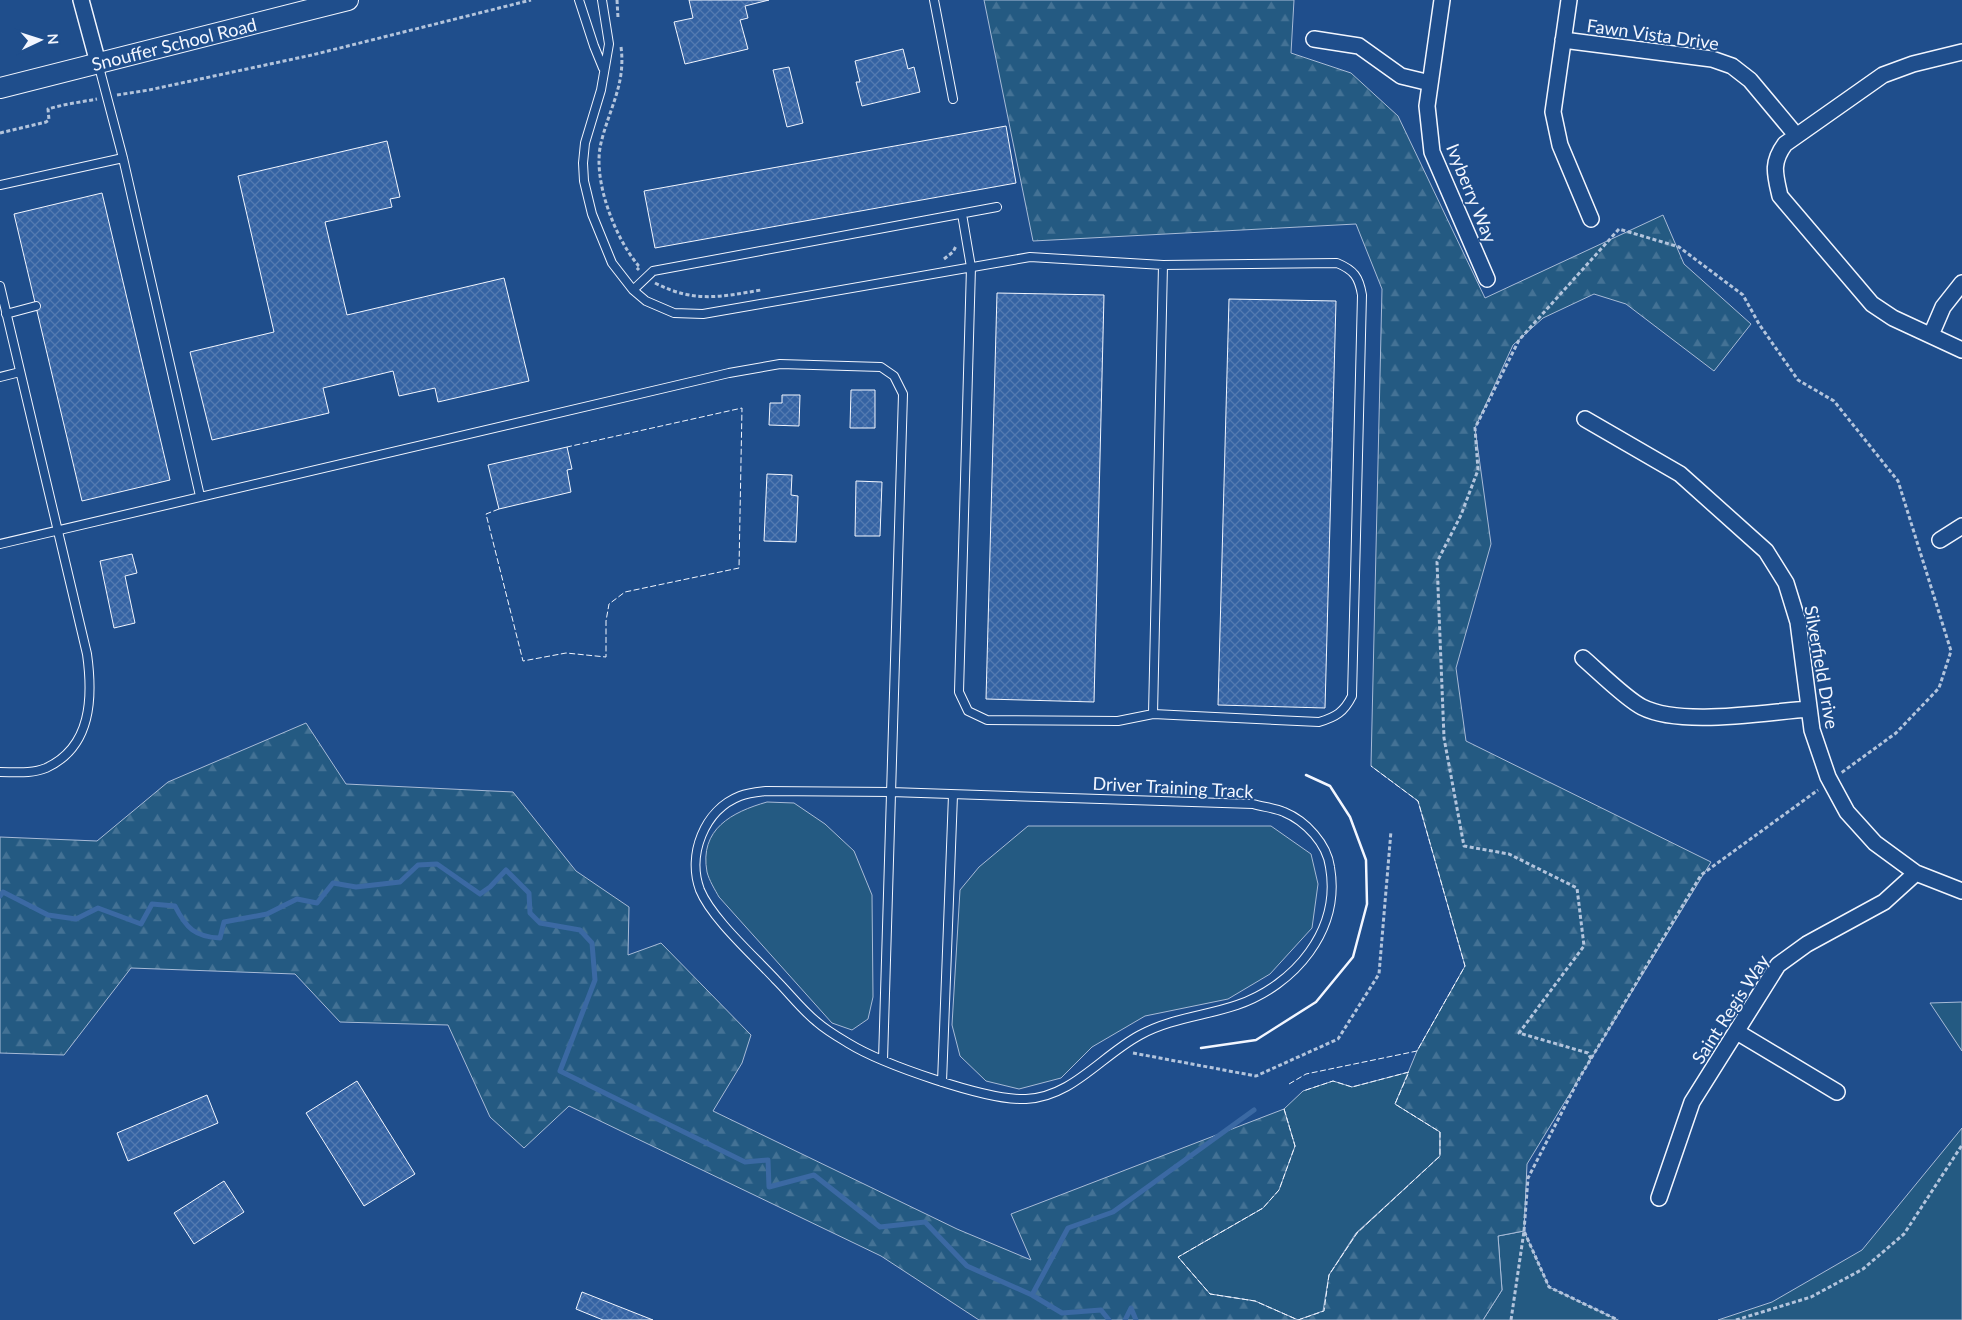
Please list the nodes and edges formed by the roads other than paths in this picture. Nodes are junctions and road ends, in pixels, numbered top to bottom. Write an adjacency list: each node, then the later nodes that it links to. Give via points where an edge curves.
1 (81, 0): 11 (street)
2 (348, 0): 11 (main road, Snouffer School Road)
3 (579, 0): 12 (lane)
4 (602, 0): 12 (lane, via 609,44)
5 (934, 0): 15 (lane)
6 (1442, 0): 13 (street, Ivyberry Way)
7 (1569, 0): 9 (street)
8 (1314, 39): 13 (street, via 1359,46 1401,76)
9 (1563, 40): 16 (street, Fawn Vista Drive, via 1712,59 1732,66 1750,80); 21 (street, via 1553,112 1556,131)
10 (1962, 52): 16 (street, via 1883,75)
11 (98, 63): 14 (main road, Snouffer School Road); 17 (lane)
12 (603, 68): 27 (lane, via 601,90 585,143 584,181 592,214 612,262)
13 (1430, 83): 24 (street, Ivyberry Way, via 1427,106 1432,152)
14 (0, 88)
15 (953, 99)
16 (1796, 135): 30 (street, via 1776,156 1775,175 1780,196 1872,304 1893,318)
17 (123, 158): 18 (lane); 35 (lane)
18 (0, 185)
19 (997, 207): 20 (lane)
20 (962, 214): 23 (lane); 27 (lane, via 653,270)
21 (1591, 219)
22 (1163, 265): 23 (lane, via 1030,257); 42 (lane); 42 (lane, via 1337,263 1351,269 1360,280 1362,295 1352,696 1349,703 1335,717 1319,722)
23 (971, 267): 27 (lane, via 703,314 674,312 646,301); 42 (lane, via 959,692 968,711 987,720 1118,721)
24 (1487, 279)
25 (1962, 283): 30 (street, via 1944,306)
26 (0, 286): 29 (lane)
27 (633, 290)
28 (36, 306): 29 (lane)
29 (6, 314): 32 (lane)
30 (1931, 335): 31 (street)
31 (1962, 350)
32 (20, 372): 33 (lane); 37 (lane)
33 (0, 377)
34 (1585, 419): 41 (street, Silverfield Drive, via 1680,474 1766,551 1786,583 1798,622)
35 (200, 496): 37 (lane); 44 (lane, via 729,373 780,364 881,367 894,376 903,394)
36 (1962, 526): 38 (street)
37 (58, 530): 39 (lane); 43 (lane, via 88,654 91,684 89,718 65,756 45,769 24,773)
38 (1940, 540)
39 (0, 544)
40 (1583, 658): 41 (street, via 1641,707 1664,715 1695,717)
41 (1809, 709): 46 (street, Silverfield Drive, via 1812,730 1830,781 1848,812 1875,844)
42 (1154, 714)
43 (0, 772)
44 (891, 792): 45 (lane, Driver Training Track); 49 (lane); 49 (lane, Driver Training Track, via 766,791 740,796 719,809 706,826 697,847 696,871 701,892 721,922 817,1023 850,1045)
45 (953, 795): 50 (lane); 50 (lane, Driver Training Track, via 1253,804 1285,812 1305,826 1322,844 1333,886 1332,907 1326,926 1312,950 1293,971 1266,992 1237,1005 1169,1022 1141,1034 1068,1088 1046,1096 1004,1098)
46 (1916, 872): 47 (street, Silverfield Drive); 48 (street, Saint Regis Way, via 1884,902 1806,944 1778,965)
47 (1962, 891)
48 (1737, 1032): 51 (street); 52 (street, Saint Regis Way, via 1692,1102)
49 (883, 1060): 50 (lane, Driver Training Track)
50 (942, 1082)
51 (1837, 1092)
52 (1659, 1198)

